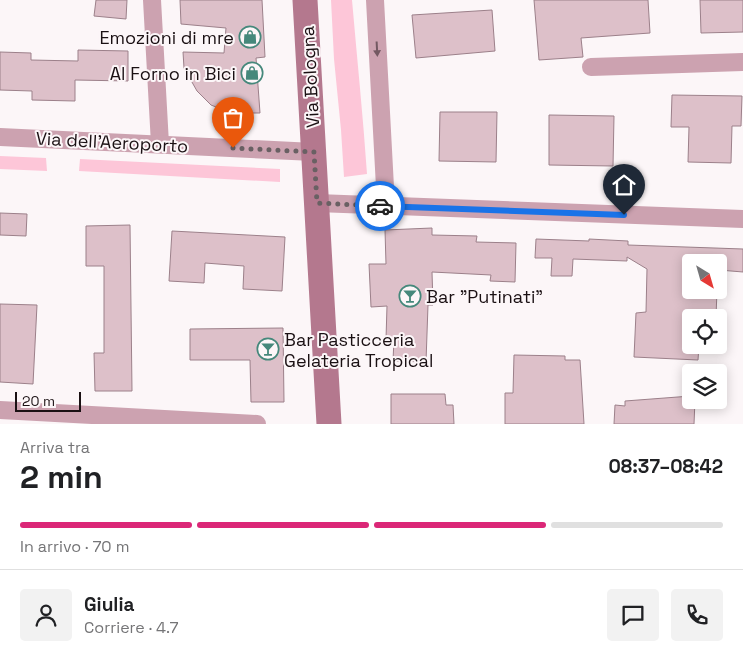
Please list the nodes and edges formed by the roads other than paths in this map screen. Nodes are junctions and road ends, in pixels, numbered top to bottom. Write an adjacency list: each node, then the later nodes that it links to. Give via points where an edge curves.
1 (152, 0): 7 (street)
2 (305, 0): 8 (street, Via Bologna)
3 (375, 0): 10 (street, one-way to 10)
4 (743, 62): 5 (street)
5 (591, 67)
6 (0, 137): 7 (street, Via dell'Aeroporto)
7 (160, 144): 8 (street, Via dell'Aeroporto)
8 (314, 152): 9 (street, Via Bologna)
9 (317, 203): 10 (street); 14 (street, Via Bologna)
10 (386, 206): 11 (street)
11 (743, 219)
12 (0, 410): 13 (street)
13 (257, 424)
14 (329, 424)

